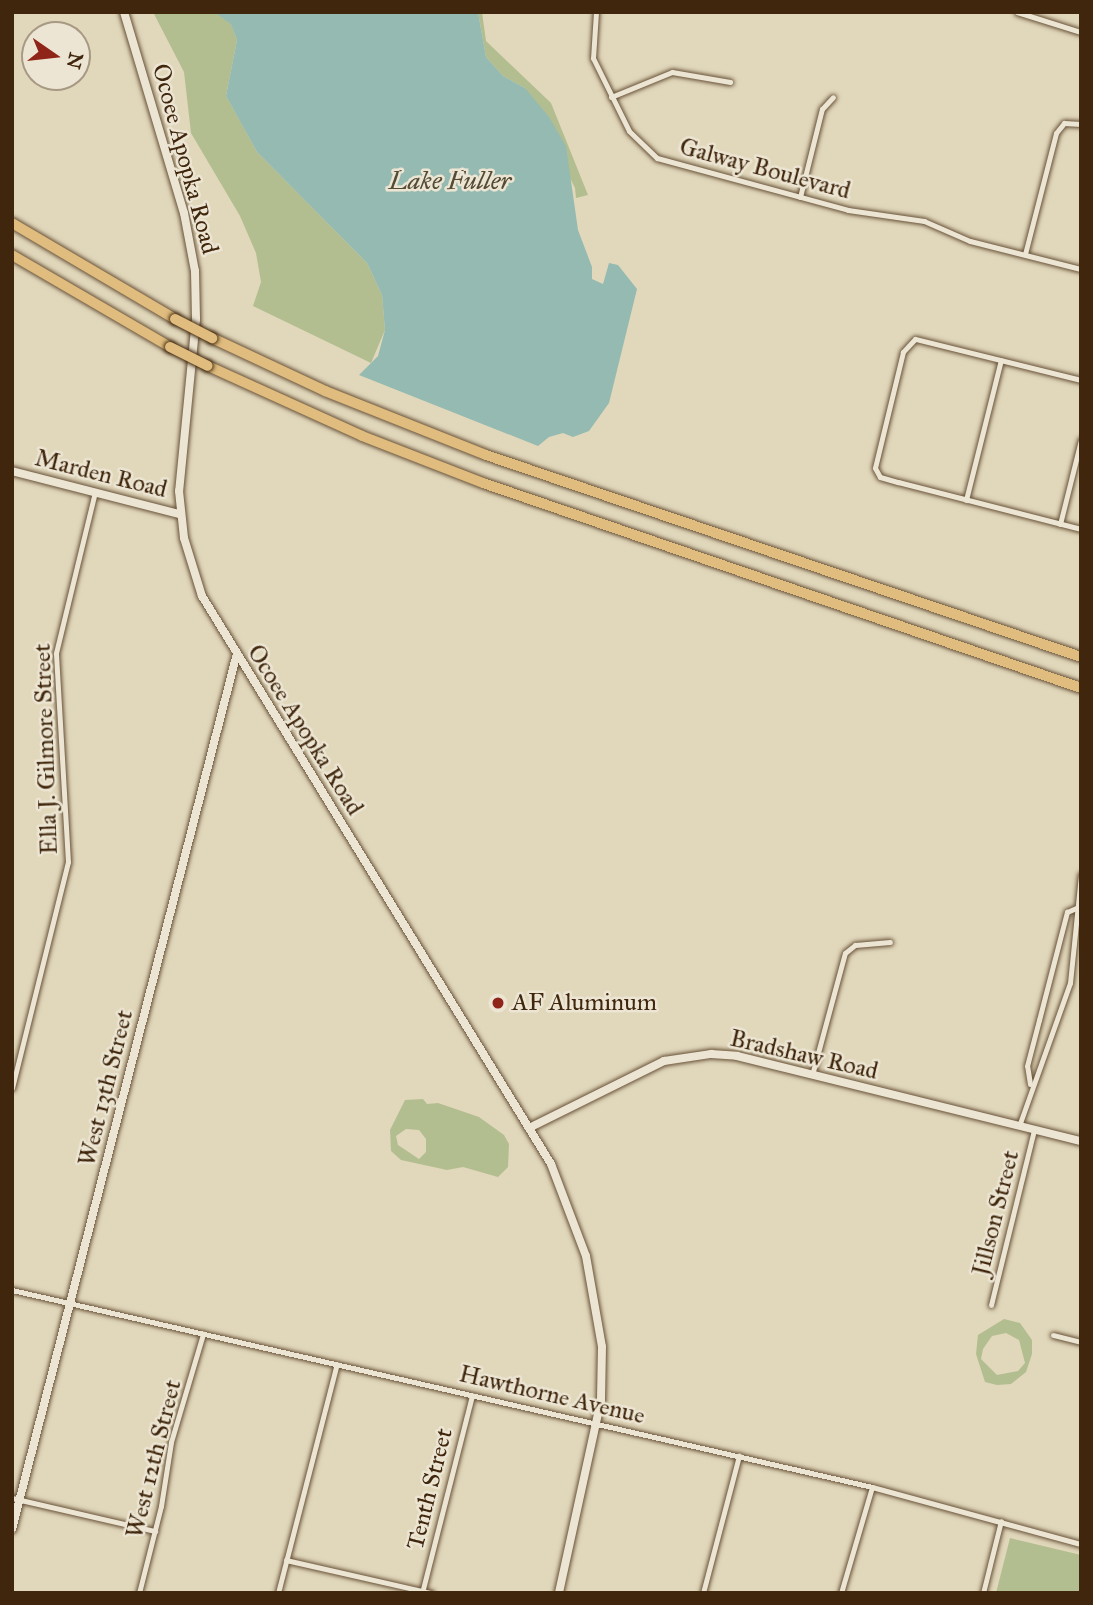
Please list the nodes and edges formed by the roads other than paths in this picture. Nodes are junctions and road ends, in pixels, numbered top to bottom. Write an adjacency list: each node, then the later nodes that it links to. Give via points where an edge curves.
1 (124, 12): 20 (main road, Ocoee Apopka Road, via 184,213 195,271 196,319 179,461)
2 (596, 12): 6 (street, Galway Boulevard, via 593,58)
3 (1017, 12): 4 (street)
4 (1081, 32)
5 (730, 82): 6 (street, via 671,72)
6 (611, 97): 9 (street, Galway Boulevard, via 629,131 657,158)
7 (833, 97): 9 (street, via 822,109)
8 (1081, 124): 11 (street, via 1064,123 1056,133)
9 (800, 197): 11 (street, Galway Boulevard, via 924,221 970,241)
10 (12, 223): 24 (highway, bridge, via 175,319 325,391 475,451)
11 (1025, 254): 13 (street, Galway Boulevard)
12 (12, 255): 25 (highway, bridge, via 170,347 349,431 471,479)
13 (1081, 268)
14 (1001, 360): 15 (street); 19 (street); 19 (street, via 923,340 910,342 903,352 876,458 880,477)
15 (1081, 380)
16 (1081, 440): 21 (street)
17 (12, 471): 18 (main road, Marden Road)
18 (95, 492): 20 (main road, Marden Road); 32 (street, Ella J. Gilmore Street, via 57,653 68,862)
19 (966, 500): 21 (street)
20 (180, 514): 23 (main road, Ocoee Apopka Road, via 202,596)
21 (1060, 524): 22 (street)
22 (1081, 529)
23 (236, 657): 34 (main road, Ocoee Apopka Road); 38 (main road, West 13th Street)
24 (1081, 657)
25 (1081, 688)
26 (1081, 875): 27 (street)
27 (1078, 895): 28 (street)
28 (1076, 908): 31 (street, via 1080,915 1070,983); 31 (street, via 1067,912 1027,1066)
29 (890, 942): 30 (street, via 855,945 845,953)
30 (812, 1074): 33 (main road, Bradshaw Road); 34 (main road, Bradshaw Road, via 737,1056 686,1055)
31 (1030, 1084): 33 (street)
32 (12, 1088)
33 (1019, 1126): 35 (main road, Bradshaw Road)
34 (529, 1128): 45 (main road, Ocoee Apopka Road, via 577,1223 592,1279 602,1347)
35 (1034, 1130): 36 (main road, Bradshaw Road); 39 (street, Jillson Street)
36 (1081, 1141)
37 (12, 1290): 38 (street, Hawthorne Avenue)
38 (70, 1304): 40 (street, Hawthorne Avenue); 48 (main road, West 13th Street)
39 (992, 1305)
40 (203, 1334): 43 (street, Hawthorne Avenue); 51 (street, West 12th Street, via 172,1442)
41 (1053, 1335): 42 (street)
42 (1081, 1342)
43 (337, 1364): 44 (street, Hawthorne Avenue); 53 (street)
44 (472, 1395): 45 (street, Hawthorne Avenue); 54 (street, Tenth Street)
45 (599, 1424): 46 (street, Hawthorne Avenue); 58 (main road, Ocoee Apopka Road)
46 (739, 1456): 47 (street, Hawthorne Avenue); 59 (street)
47 (873, 1487): 49 (street, Hawthorne Avenue); 60 (street)
48 (16, 1498): 50 (main road, West 13th Street); 51 (street)
49 (1001, 1521): 52 (street, Hawthorne Avenue); 61 (street)
50 (12, 1530)
51 (155, 1531): 55 (street, West 12th Street)
52 (1081, 1544)
53 (286, 1560): 54 (street); 56 (street)
54 (422, 1592): 57 (street)
55 (139, 1593)
56 (278, 1593)
57 (431, 1593)
58 (559, 1593)
59 (703, 1593)
60 (841, 1593)
61 (983, 1593)

